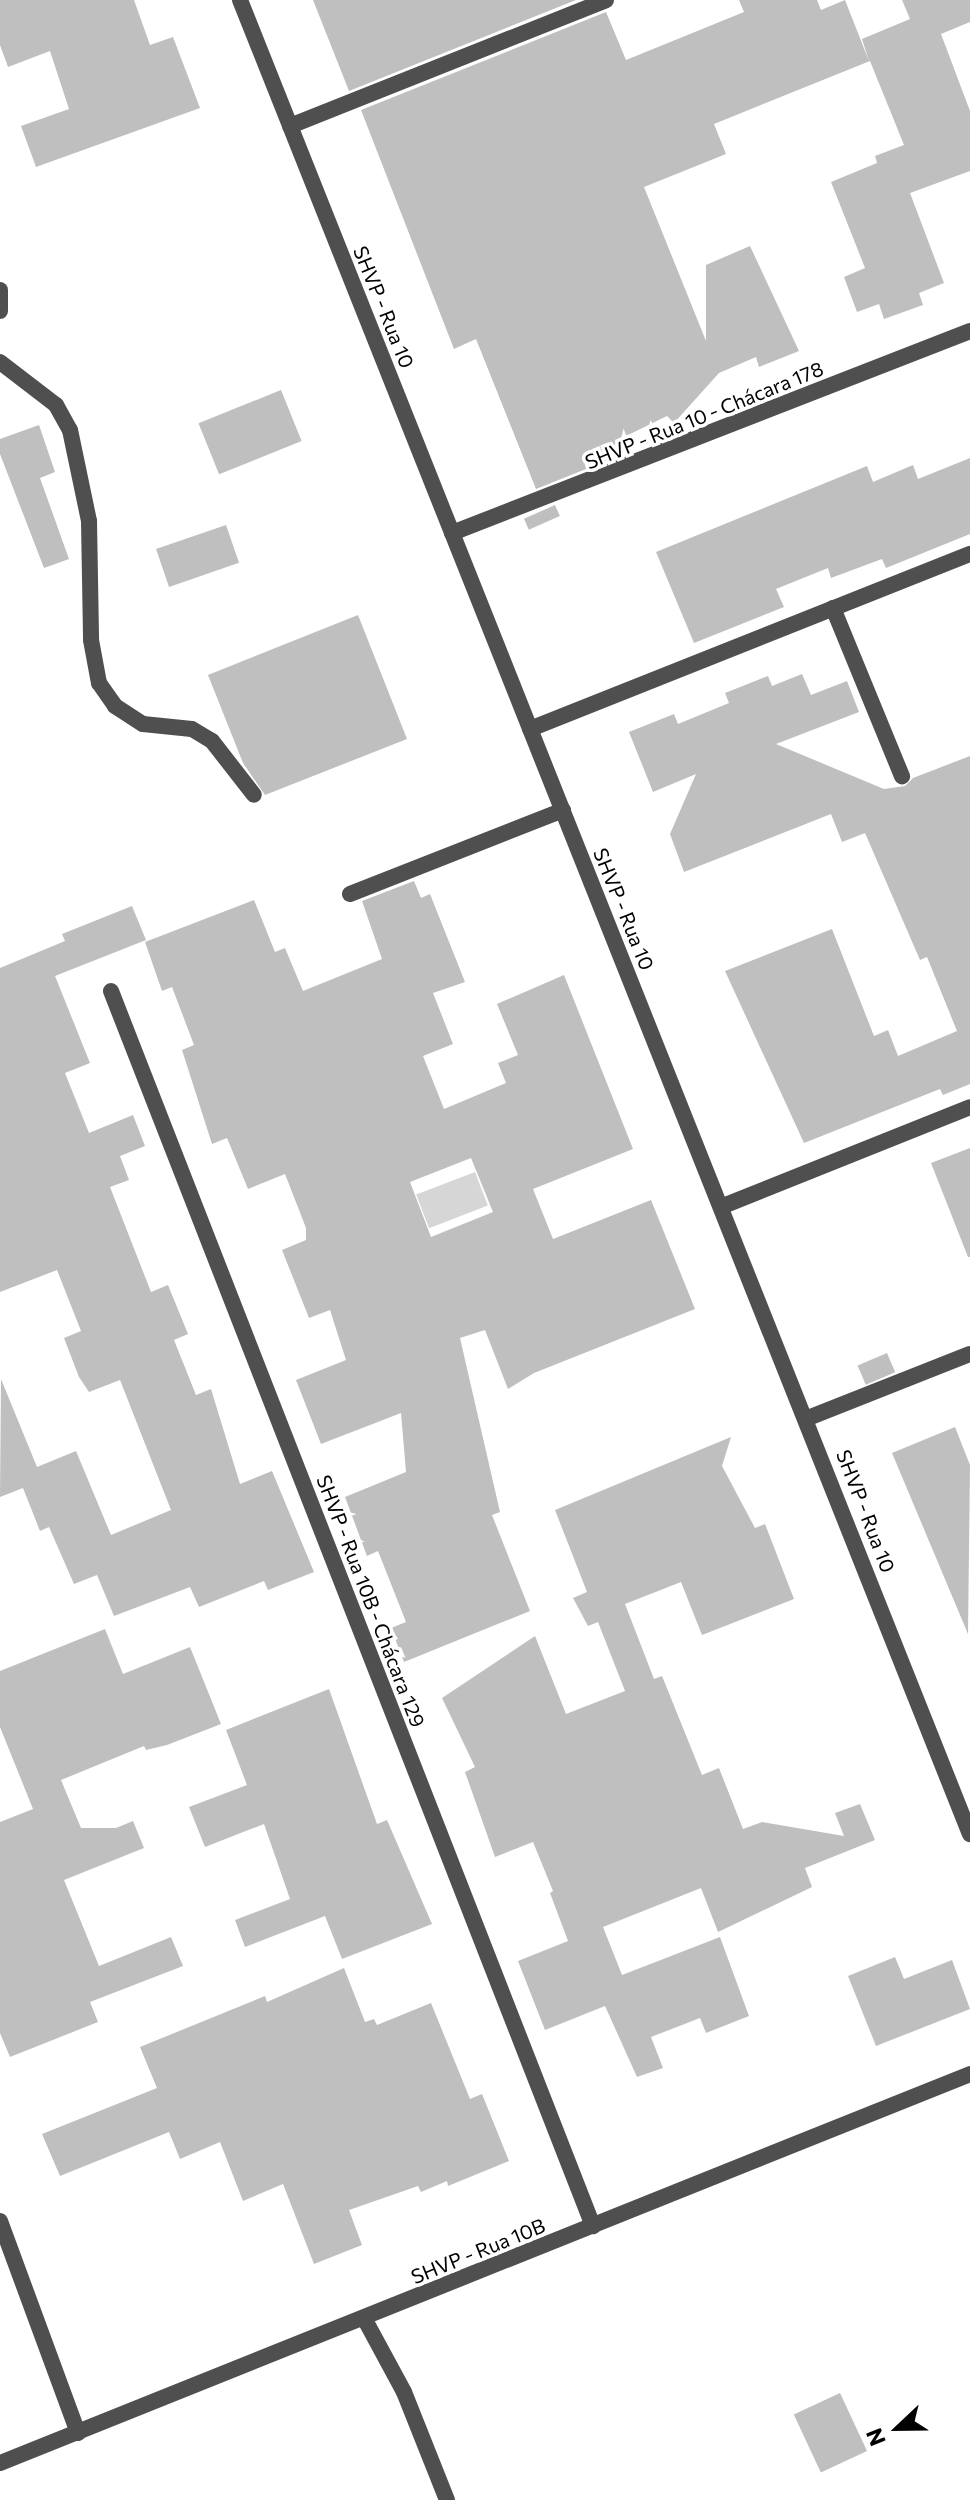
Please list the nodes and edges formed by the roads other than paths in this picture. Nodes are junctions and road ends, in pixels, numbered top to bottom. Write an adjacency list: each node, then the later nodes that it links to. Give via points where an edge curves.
1 (240, 0): 3 (street, SHVP - Rua 10)
2 (606, 0): 3 (street)
3 (290, 126): 8 (street, SHVP - Rua 10)
4 (0, 290): 5 (street)
5 (0, 311)
6 (970, 331): 8 (street, SHVP - Rua 10 - Chácara 178)
7 (0, 362): 13 (street, via 56,405 70,430 89,521 91,640 99,683 115,706 143,724 192,729 212,741)
8 (452, 533): 11 (street, SHVP - Rua 10)
9 (970, 554): 10 (street)
10 (833, 608): 11 (street); 12 (street)
11 (530, 729): 14 (street, SHVP - Rua 10)
12 (902, 776)
13 (254, 795)
14 (563, 810): 15 (street); 18 (street, SHVP - Rua 10)
15 (350, 894)
16 (111, 991): 24 (street, SHVP - Rua 10B - Chácara 129)
17 (970, 1107): 18 (street)
18 (723, 1206): 20 (street, SHVP - Rua 10)
19 (970, 1354): 20 (street)
20 (808, 1418): 21 (street, SHVP - Rua 10)
21 (970, 1834)
22 (970, 2074): 24 (street, SHVP - Rua 10B)
23 (0, 2221): 26 (street)
24 (593, 2226): 25 (street, SHVP - Rua 10B)
25 (364, 2318): 26 (street, SHVP - Rua 10B); 28 (street, via 404,2392)
26 (78, 2433): 27 (street, SHVP - Rua 10B)
27 (0, 2463)
28 (447, 2500)

